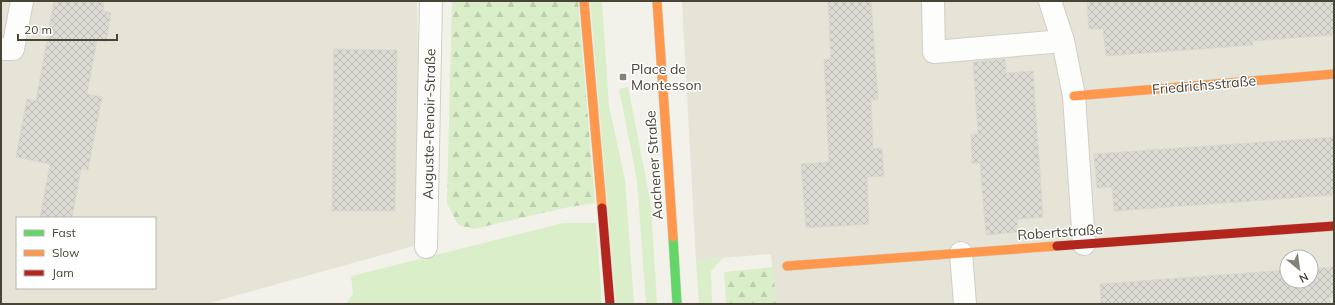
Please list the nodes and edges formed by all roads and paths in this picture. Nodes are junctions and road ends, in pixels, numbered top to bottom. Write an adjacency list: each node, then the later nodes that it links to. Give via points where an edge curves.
1 (22, 1): 8 (street, via 13,49)
2 (431, 1): 13 (street, Auguste-Renoir-Straße)
3 (584, 1): 16 (street)
4 (658, 1): 17 (street, Aachener Straße)
5 (933, 1): 7 (street, via 934,52)
6 (1050, 1): 7 (street)
7 (1063, 41): 10 (street)
8 (1, 49)
9 (1334, 74): 10 (street, Friedrichsstraße)
10 (1074, 96): 12 (street)
11 (1334, 226): 12 (street, Robertstraße)
12 (1084, 244): 14 (street, Robertstraße)
13 (426, 247)
14 (961, 253): 15 (street, Robertstraße); 18 (street)
15 (787, 266)
16 (610, 304)
17 (677, 304)
18 (966, 304)

